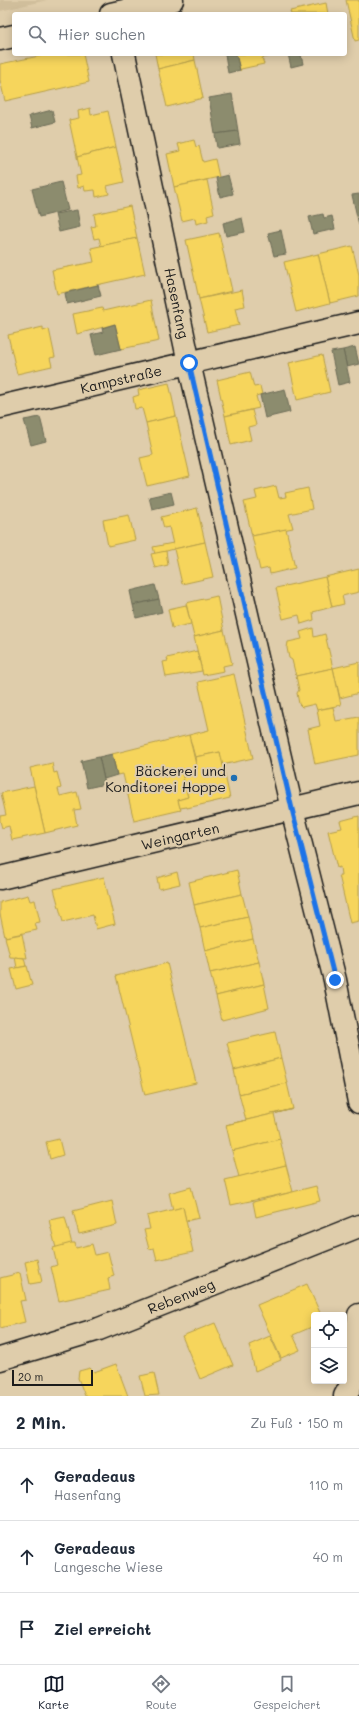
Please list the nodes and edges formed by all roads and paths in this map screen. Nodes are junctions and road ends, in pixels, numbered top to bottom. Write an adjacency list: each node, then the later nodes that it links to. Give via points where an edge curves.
1 (172, 0): 2 (street)
2 (122, 12)
3 (12, 36): 4 (street)
4 (0, 39)
5 (124, 56): 7 (street, Hasenfang)
6 (359, 323): 7 (street, Kampstraße)
7 (189, 363): 8 (street, Kampstraße); 10 (street, Hasenfang)
8 (0, 407)
9 (359, 793): 10 (street, Weingarten)
10 (292, 809): 11 (street, Weingarten); 12 (street, Hasenfang, via 335,980)
11 (0, 878)
12 (359, 1102)
13 (359, 1226): 15 (street, Rebenweg, via 99,1329)
14 (359, 1316): 16 (street, via 350,1387)
15 (0, 1359)
16 (345, 1396)

